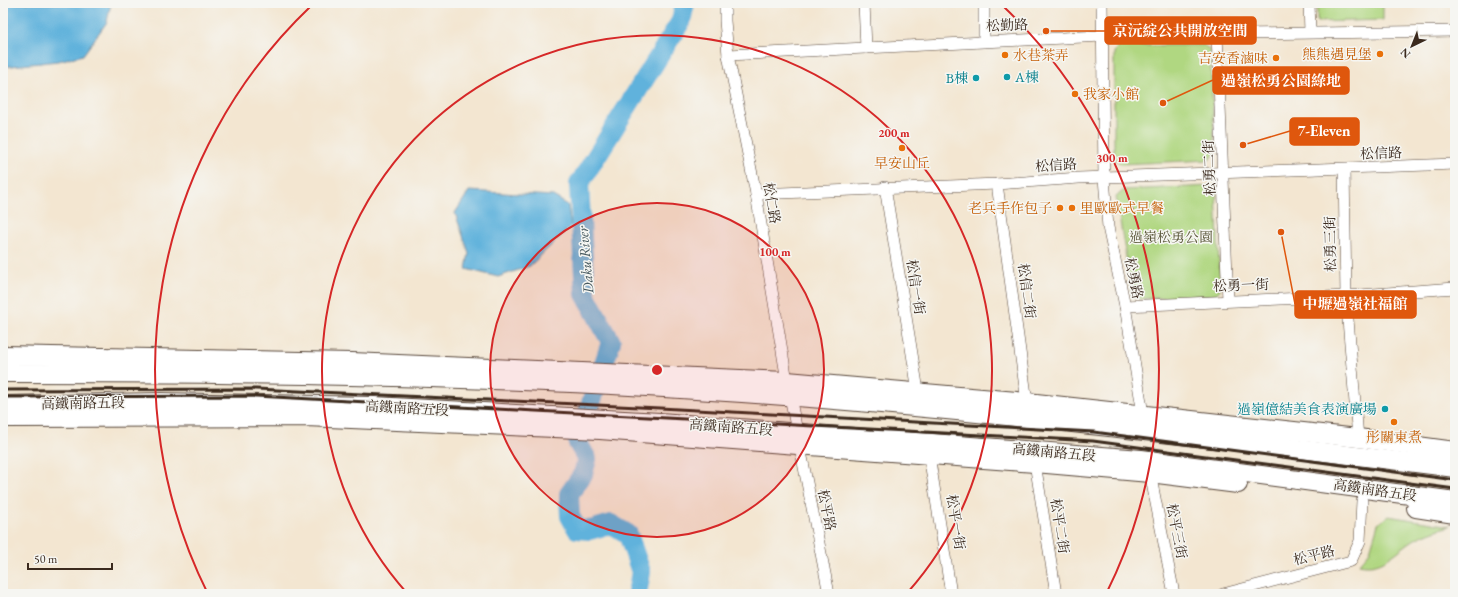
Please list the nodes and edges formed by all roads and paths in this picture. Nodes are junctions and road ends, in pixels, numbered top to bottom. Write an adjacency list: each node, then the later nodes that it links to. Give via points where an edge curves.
1 (725, 3): 12 (street, 松仁路)
2 (864, 3): 11 (street)
3 (984, 3): 10 (street)
4 (1102, 3): 9 (street, 松勇路)
5 (1309, 3): 7 (street)
6 (1455, 31): 7 (street, 松勤路)
7 (1310, 32): 8 (street, 松勤路)
8 (1217, 34): 9 (street, 松勤路); 15 (street, 松勇二街)
9 (1102, 36): 10 (street, 松勤路); 16 (street, 松勇路)
10 (984, 41): 11 (street, 松勤路)
11 (866, 48): 12 (street, 松勤路)
12 (728, 56): 19 (street, 松仁路)
13 (1455, 164): 14 (street, 松信路)
14 (1344, 169): 15 (street, 松信路); 21 (street, 松勇三街)
15 (1224, 174): 16 (street, 松信路); 22 (street, 松勇二街)
16 (1104, 178): 17 (street, 松信路); 23 (street, 松勇路, via 1108,227)
17 (997, 184): 18 (street, 松信路); 30 (street, 松信二街)
18 (884, 187): 19 (street, 松信路); 29 (street, 松信一街)
19 (756, 194): 28 (street, 松仁路)
20 (1455, 288): 21 (street, 松勇一街)
21 (1346, 296): 22 (street, 松勇一街); 38 (street, 松勇三街)
22 (1228, 300): 23 (street, 松勇一街)
23 (1125, 306): 34 (street, 松勇路)
24 (3, 355): 25 (main road, 高鐵南路五段)
25 (352, 362): 27 (main road); 28 (main road, 高鐵南路五段)
26 (3, 373): 27 (main road, 高鐵南路五段)
27 (291, 374): 28 (main road, 高鐵南路五段, via 645,387)
28 (789, 389): 29 (main road, 高鐵南路五段); 39 (street, 松仁路); 43 (main road, 高鐵南路五段)
29 (918, 391): 30 (main road, 高鐵南路五段)
30 (1027, 402): 34 (main road, 高鐵南路五段)
31 (3, 404): 32 (main road, 高鐵南路五段)
32 (48, 404): 33 (main road, 高鐵南路五段, via 161,402); 35 (main road)
33 (374, 406): 37 (main road); 39 (main road, 高鐵南路五段, via 652,421)
34 (1143, 414): 38 (main road, 高鐵南路五段)
35 (112, 417): 36 (main road, 高鐵南路五段); 37 (main road, 高鐵南路五段)
36 (3, 418)
37 (306, 418): 39 (main road, 高鐵南路五段)
38 (1358, 438): 40 (main road, 高鐵南路五段)
39 (798, 439): 41 (main road, 高鐵南路五段); 46 (main road, 高鐵南路五段, via 1141,459); 48 (street, 松平路)
40 (1455, 451)
41 (929, 455): 42 (main road, 高鐵南路五段); 49 (street, 松平一街)
42 (1035, 463): 44 (main road, 高鐵南路五段); 50 (street, 松平二街)
43 (1455, 468)
44 (1150, 473): 45 (main road, 高鐵南路五段); 51 (street, 松平三街)
45 (1362, 500): 47 (main road, 高鐵南路五段); 52 (street, 松平路, via 1360,541 1351,561)
46 (1455, 501)
47 (1455, 514)
48 (829, 594)
49 (952, 594)
50 (1056, 594)
51 (1174, 594)
52 (1224, 594)

